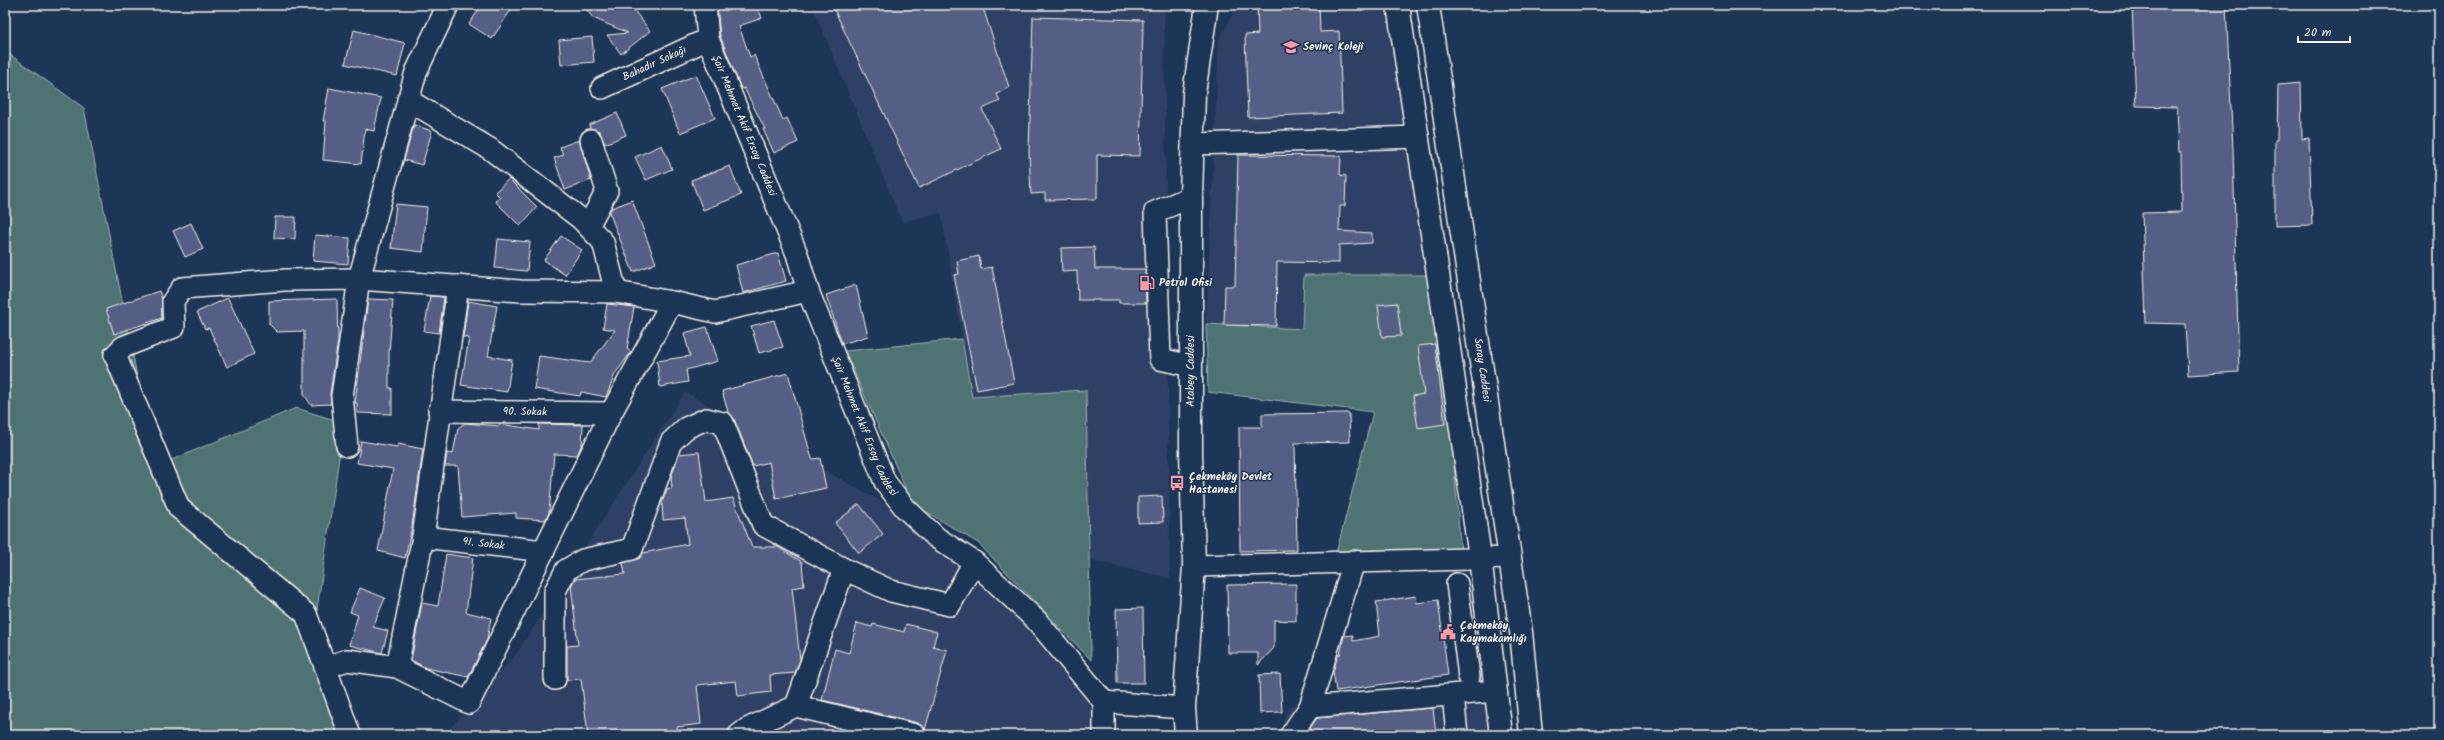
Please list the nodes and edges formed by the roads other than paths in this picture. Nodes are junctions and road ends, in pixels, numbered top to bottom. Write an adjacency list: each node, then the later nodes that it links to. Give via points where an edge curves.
1 (448, 5): 8 (street, via 416,72)
2 (705, 5): 6 (street, Şair Mehmet Akif Ersoy Caddesi)
3 (1398, 5): 9 (main road)
4 (1428, 5): 26 (main road, Saray Caddesi)
5 (1209, 6): 11 (main road, Atabey Caddesi, via 1194,93)
6 (708, 39): 7 (street, Bahadır Sokağı); 16 (street, Şair Mehmet Akif Ersoy Caddesi, via 797,254)
7 (602, 88)
8 (408, 100): 13 (street, via 490,149); 14 (street)
9 (1418, 137): 11 (street); 25 (main road)
10 (591, 140): 13 (street, via 607,191)
11 (1194, 144): 12 (main road, Atabey Caddesi)
12 (1191, 197): 19 (main road, Atabey Caddesi); 19 (street, via 1155,212 1160,359)
13 (588, 226): 17 (street, via 603,242)
14 (360, 278): 15 (street); 22 (street, via 342,396); 34 (street, via 285,280 182,288 173,301 174,326 123,347 115,355 179,508 306,614)
15 (458, 286): 17 (street, via 520,291); 20 (street)
16 (808, 291): 18 (street, via 715,312); 28 (street, Şair Mehmet Akif Ersoy Caddesi, via 885,482 905,508 937,538)
17 (616, 292): 18 (street)
18 (672, 302): 21 (street)
19 (1191, 366): 29 (main road, Atabey Caddesi)
20 (439, 411): 21 (street, 90. Sokak); 23 (street)
21 (611, 414): 24 (street)
22 (347, 446)
23 (423, 537): 24 (street, 91. Sokak); 35 (street)
24 (544, 550): 35 (street, via 469,703)
25 (1480, 557): 26 (street); 27 (street); 32 (main road)
26 (1510, 558): 52 (main road, Saray Caddesi)
27 (1354, 561): 29 (street); 42 (street)
28 (974, 562): 30 (street, via 950,605 891,591); 40 (street, Şair Mehmet Akif Ersoy Caddesi, via 1037,621)
29 (1194, 566): 43 (main road, Atabey Caddesi)
30 (844, 569): 37 (street, via 763,525 723,422 706,419 686,428 671,442 632,549 583,560 566,570 555,591); 41 (street)
31 (1457, 584): 33 (street)
32 (1488, 631): 33 (street); 38 (main road)
33 (1463, 634): 36 (street)
34 (327, 667): 35 (street, via 347,660); 44 (street)
35 (397, 667)
36 (1469, 677)
37 (556, 679)
38 (1496, 691): 39 (street); 51 (main road)
39 (1453, 695): 42 (street); 50 (street)
40 (1104, 702): 43 (street); 47 (street)
41 (796, 706): 45 (street); 46 (street)
42 (1310, 707): 49 (street)
43 (1184, 708): 48 (main road, Atabey Caddesi)
44 (350, 735)
45 (739, 735)
46 (915, 735)
47 (1104, 735)
48 (1186, 735)
49 (1291, 735)
50 (1457, 735)
51 (1501, 735)
52 (1531, 735)

